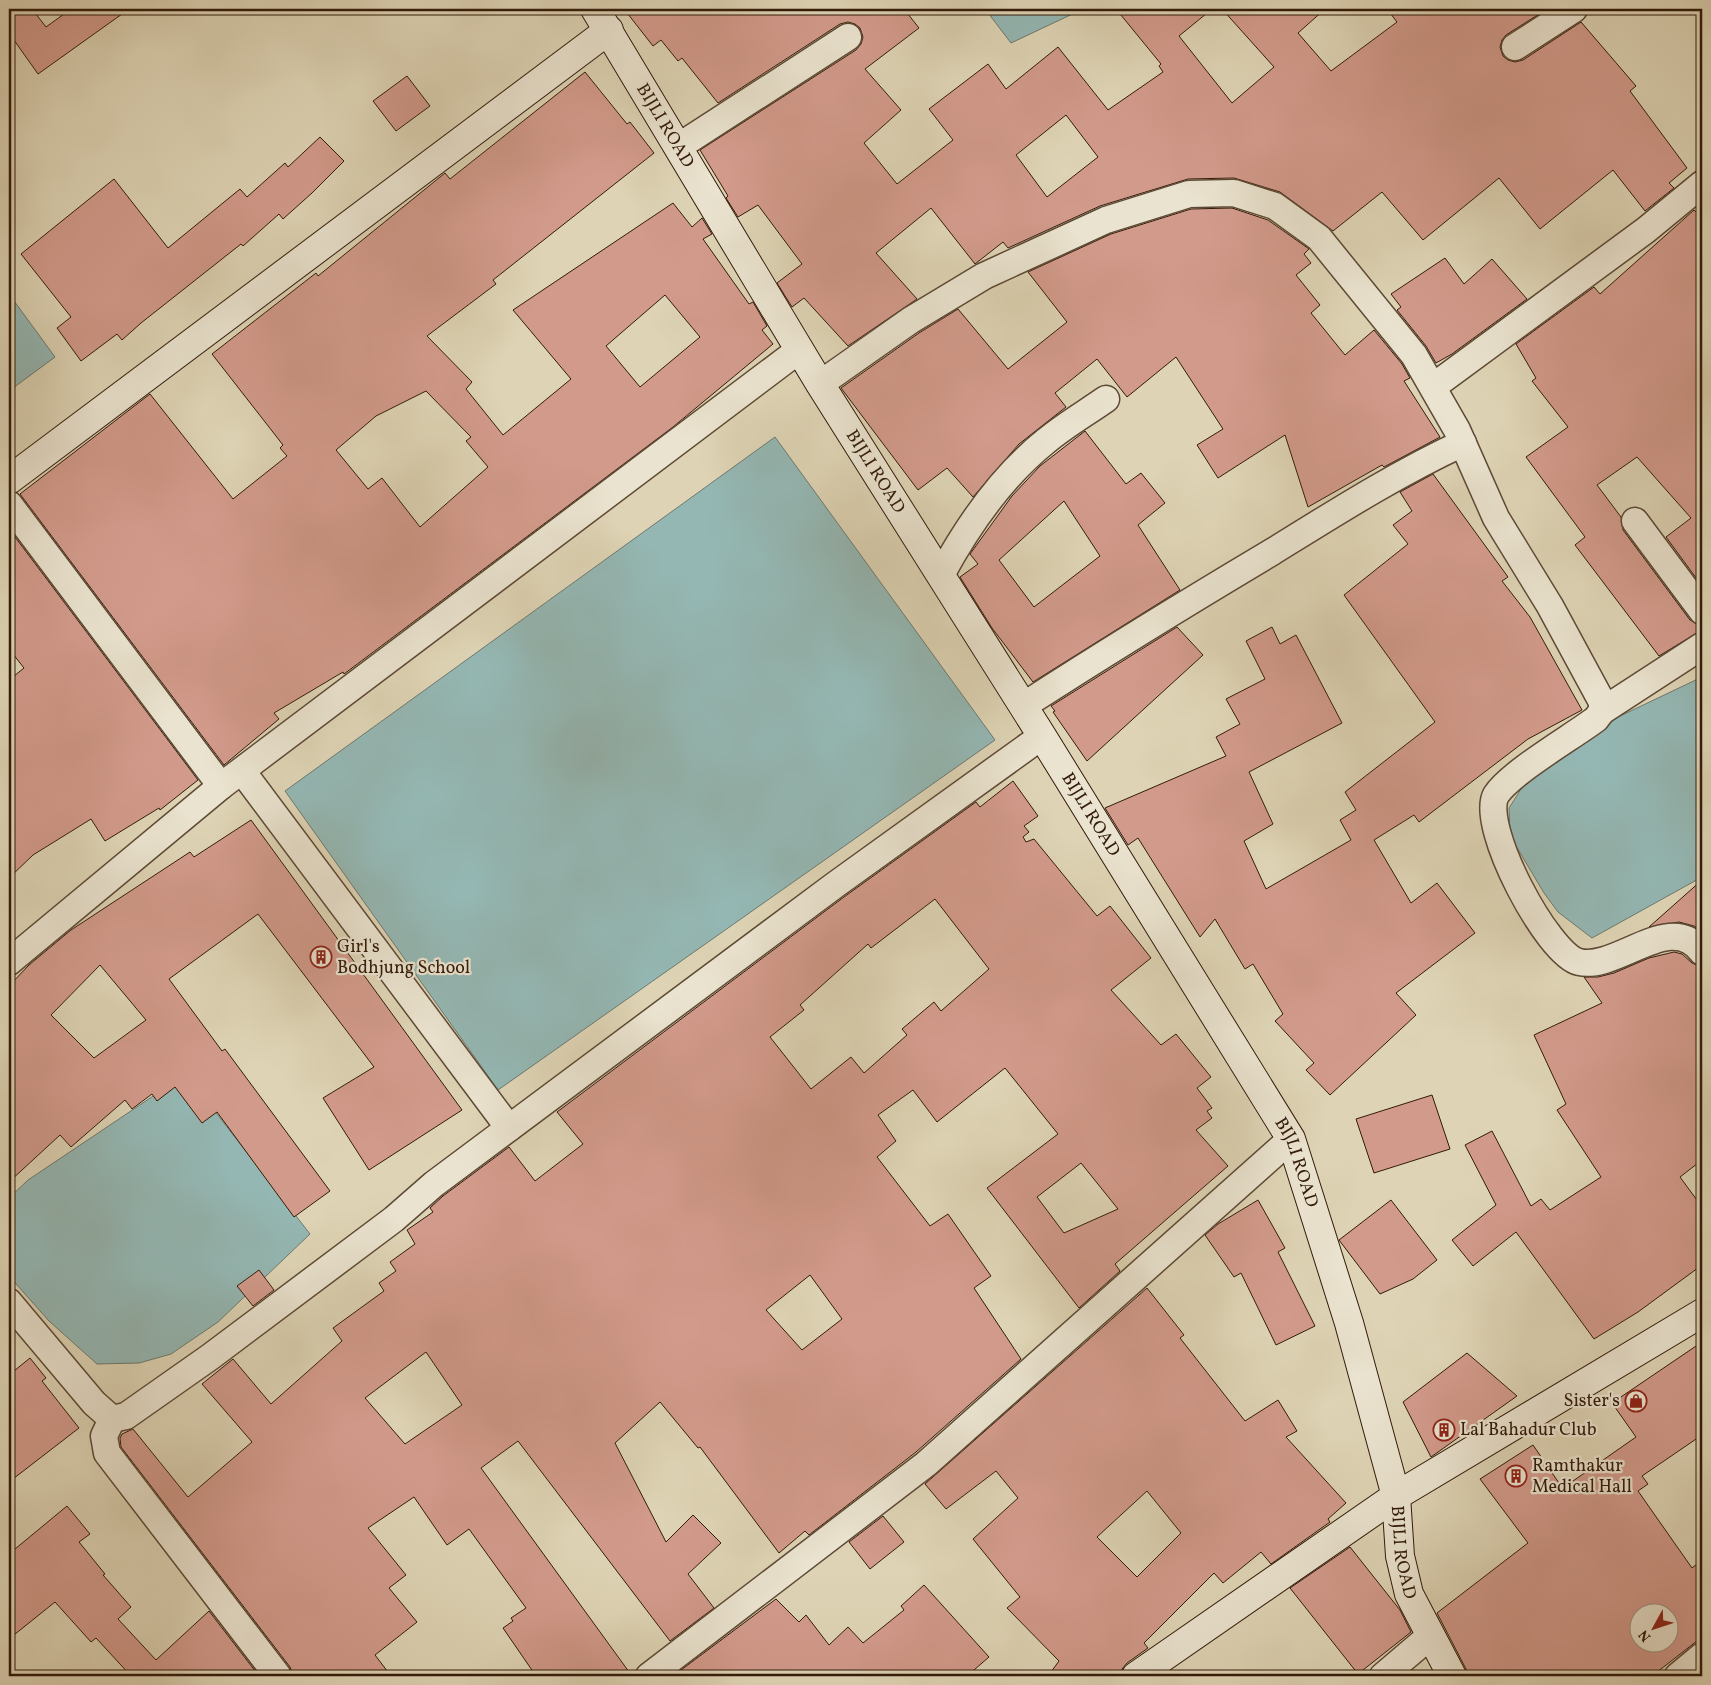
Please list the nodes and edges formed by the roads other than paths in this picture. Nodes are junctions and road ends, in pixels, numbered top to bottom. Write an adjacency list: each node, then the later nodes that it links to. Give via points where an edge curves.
1 (1574, 9): 4 (street)
2 (602, 19): 5 (street, BIJLI ROAD); 12 (street)
3 (848, 37): 5 (street)
4 (1515, 47)
5 (678, 147): 7 (street, BIJLI ROAD)
6 (1702, 184): 9 (street, via 1638,236)
7 (799, 350): 8 (street, BIJLI ROAD); 21 (street)
8 (820, 384): 9 (street, via 911,320 984,276 1106,220 1189,194 1234,193 1275,206 1319,238 1414,355); 15 (street, BIJLI ROAD)
9 (1434, 386): 11 (street)
10 (1106, 399): 15 (street, via 1046,440 1019,466 975,517)
11 (1463, 443): 18 (street, via 1411,467 1339,510); 19 (street, via 1496,518 1550,606 1602,702)
12 (9, 480)
13 (9, 504): 22 (street)
14 (1635, 521): 16 (street)
15 (941, 575): 18 (street, BIJLI ROAD)
16 (1702, 611)
17 (1702, 646): 19 (street)
18 (1023, 706): 20 (street, BIJLI ROAD)
19 (1602, 711): 23 (street, via 1596,719 1508,781 1495,797 1495,826 1508,863 1538,920 1562,949 1578,962 1596,961 1666,937 1682,936)
20 (1042, 736): 25 (street, via 834,885); 26 (street, BIJLI ROAD)
21 (242, 771): 22 (street); 25 (street)
22 (221, 786): 24 (street)
23 (1702, 952)
24 (9, 962)
25 (509, 1128): 29 (street, via 210,1357 126,1416)
26 (1291, 1139): 30 (street, BIJLI ROAD, via 1349,1323); 34 (street, via 926,1464)
27 (9, 1302): 29 (street, via 94,1403)
28 (1702, 1313): 30 (street)
29 (112, 1419): 33 (street, via 104,1436 107,1453)
30 (1396, 1496): 31 (street, BIJLI ROAD, via 1400,1556 1409,1594); 35 (street)
31 (1430, 1636): 36 (street); 37 (street, BIJLI ROAD)
32 (1702, 1656): 38 (street)
33 (278, 1676)
34 (649, 1676)
35 (1136, 1676)
36 (1383, 1676)
37 (1452, 1676)
38 (1678, 1676)

